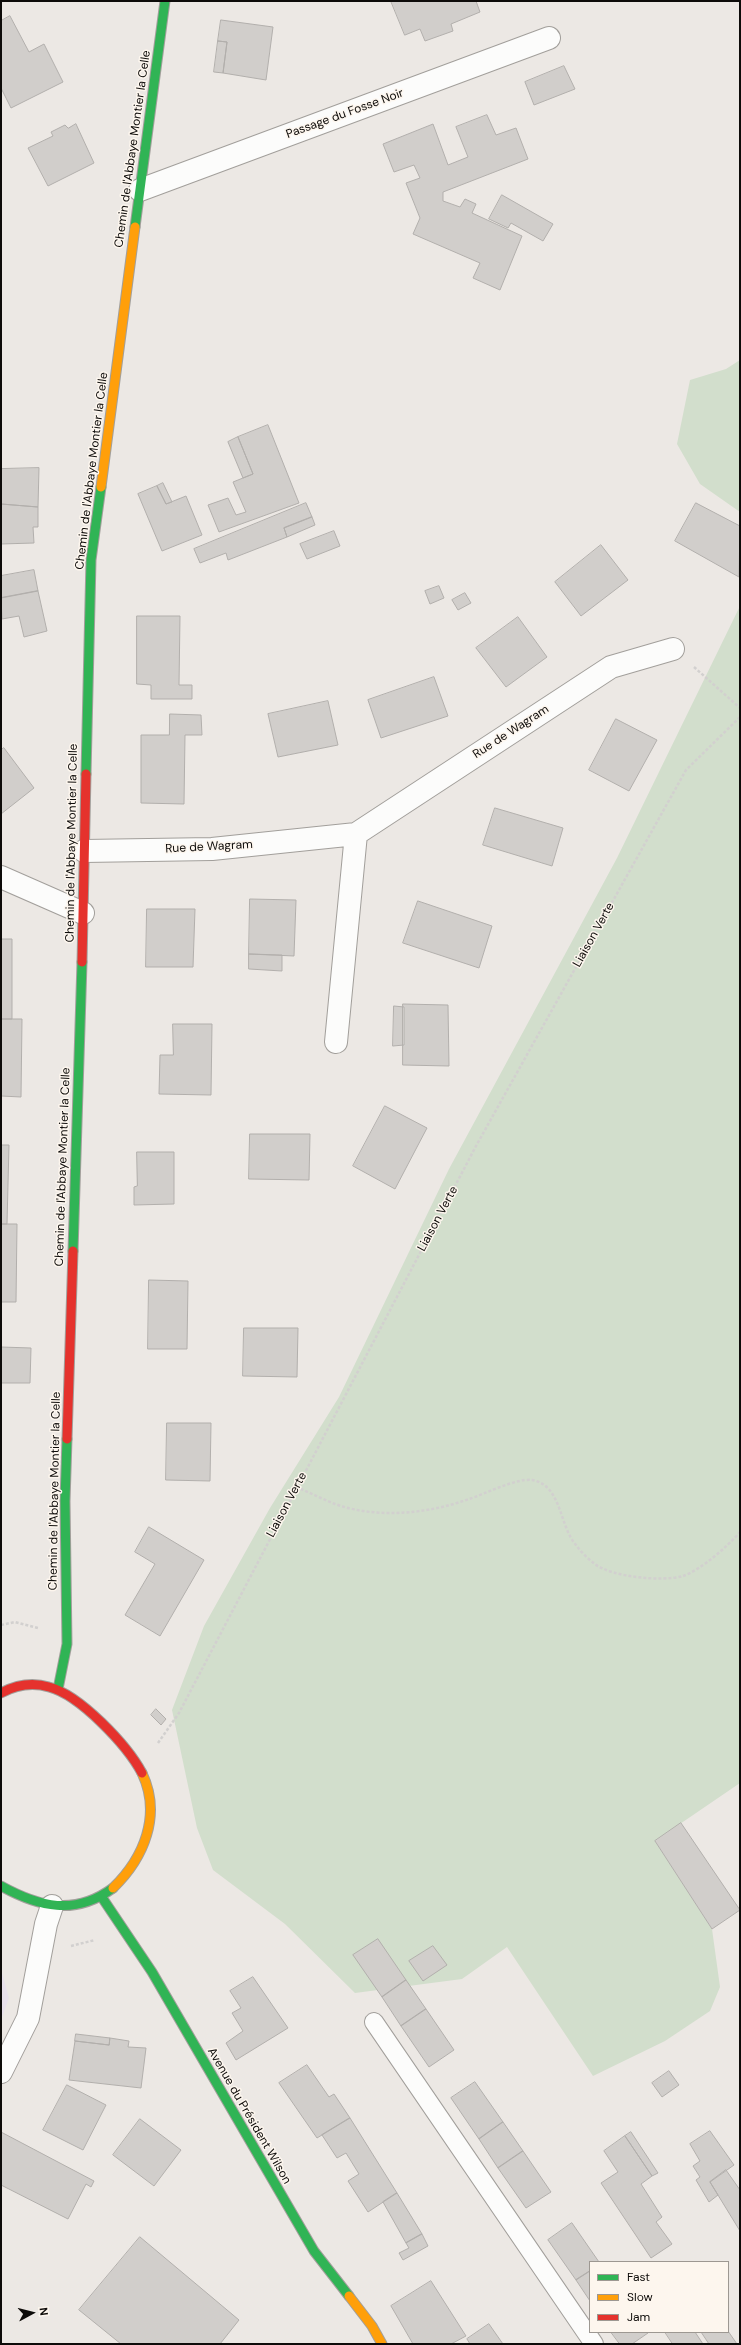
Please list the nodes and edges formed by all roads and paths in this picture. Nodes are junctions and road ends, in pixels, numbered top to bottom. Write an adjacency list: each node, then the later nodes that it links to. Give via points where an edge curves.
1 (165, 1): 3 (street, Chemin de l'Abbaye Montier la Celle)
2 (550, 38): 3 (street, Passage du Fosse Noir)
3 (140, 190): 8 (street, Chemin de l'Abbaye Montier la Celle, via 91,560)
4 (673, 649): 5 (path); 7 (street, Rue de Wagram, via 611,667)
5 (740, 708)
6 (740, 717): 12 (path, Liaison Verte, via 686,770 476,1146)
7 (356, 834): 8 (street, Rue de Wagram, via 212,849); 11 (street)
8 (84, 852): 10 (street, Chemin de l'Abbaye Montier la Celle)
9 (1, 877): 10 (street)
10 (83, 913): 14 (street, Chemin de l'Abbaye Montier la Celle, via 64,1501 67,1644)
11 (336, 1042)
12 (296, 1487): 13 (path, via 336,1504 376,1513 446,1508 512,1484 531,1480 544,1484 554,1494 575,1544 596,1565 624,1576 656,1579 683,1576 705,1564); 16 (path, Liaison Verte, via 179,1713)
13 (740, 1532)
14 (58, 1689): 15 (street, via 43,1685 24,1685); 18 (street, via 74,1698 132,1758 149,1793 151,1817 147,1840 136,1863 121,1882)
15 (1, 1693)
16 (157, 1745)
17 (1, 1886): 19 (street, via 25,1900)
18 (101, 1896): 19 (street, via 82,1903); 22 (street, Avenue du Président Wilson, via 152,1972 314,2250 372,2326)
19 (52, 1906): 21 (street, via 46,1924 28,2018)
20 (374, 2022): 23 (lane)
21 (1, 2072)
22 (382, 2344)
23 (594, 2344)

